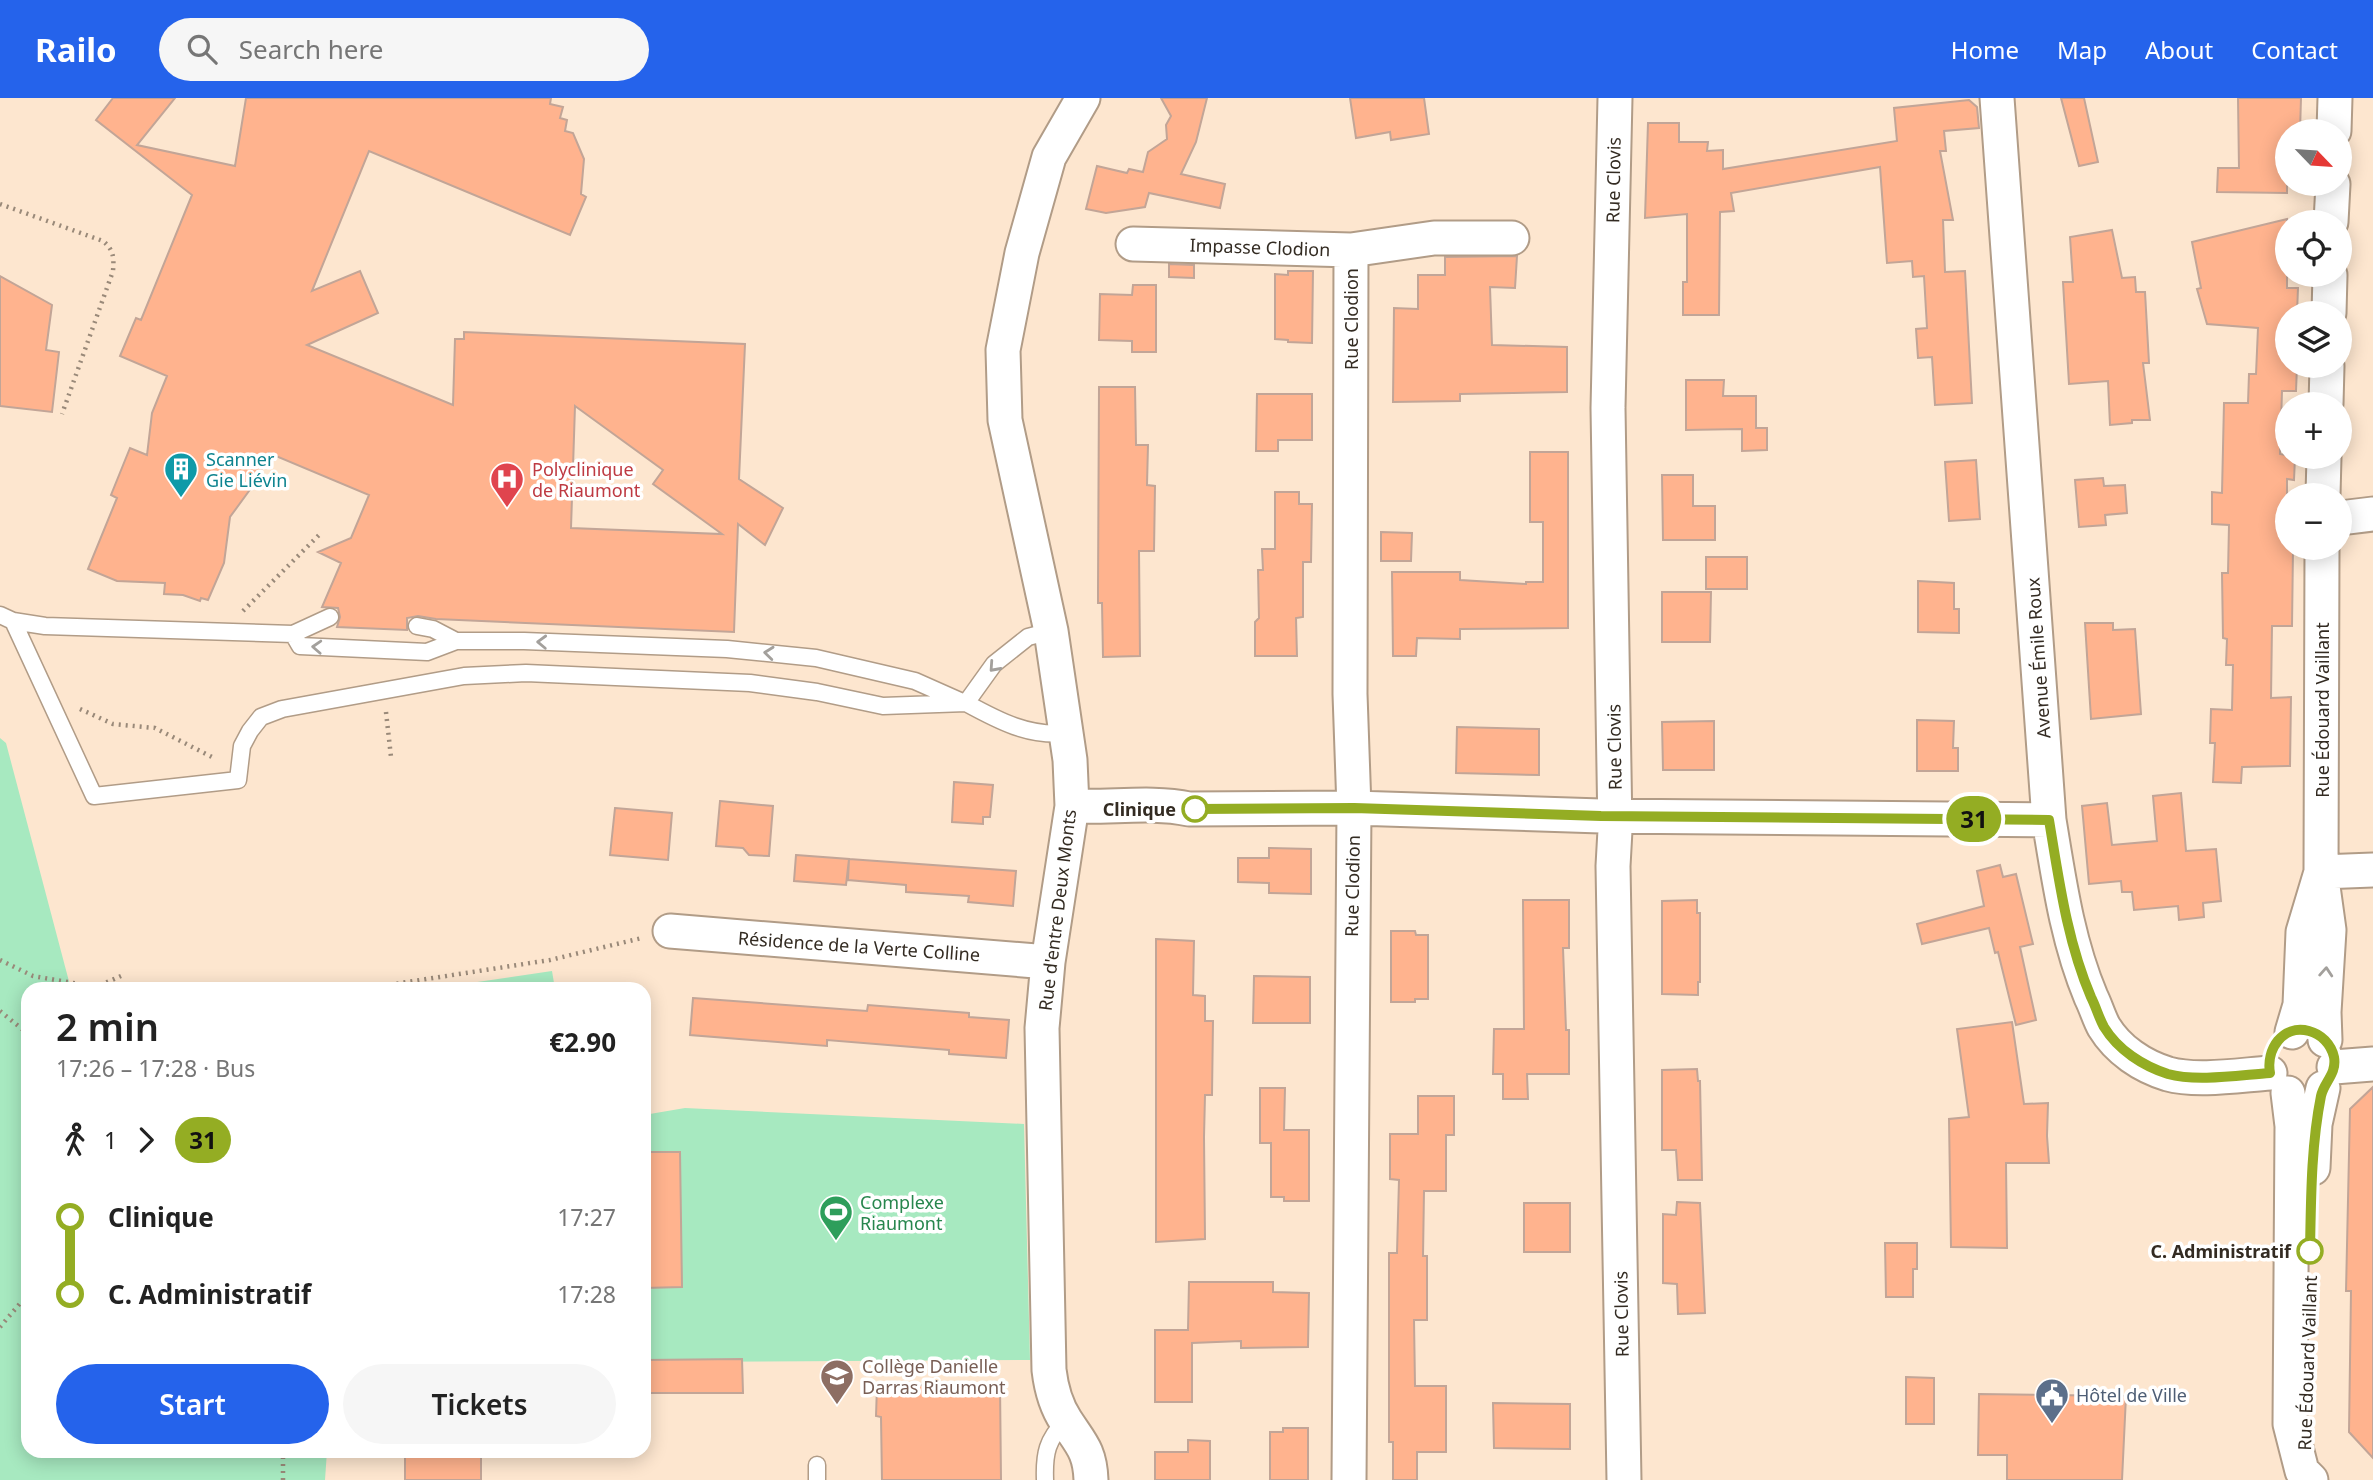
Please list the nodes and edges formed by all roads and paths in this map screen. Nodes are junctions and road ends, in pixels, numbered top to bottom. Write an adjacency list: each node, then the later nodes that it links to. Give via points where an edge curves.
1 (1083, 98): 18 (street, Rue d'entre Deux Monts, via 1049,157 1022,253 1003,350 1005,420)
2 (1615, 98): 30 (street, Rue Clovis, via 1608,408)
3 (1997, 98): 31 (street, Avenue Émile Roux)
4 (2335, 98): 5 (street)
5 (2334, 119)
6 (0, 204): 10 (path, via 111,247 113,271)
7 (1511, 238): 9 (street, Impasse Clodion, via 1434,238)
8 (1133, 244): 9 (street, Impasse Clodion)
9 (1351, 250): 29 (street, Rue Clodion)
10 (62, 414)
11 (2373, 514): 12 (street)
12 (2352, 517)
13 (319, 535): 19 (path)
14 (2322, 560): 33 (street, Rue Édouard Vaillant)
15 (330, 617): 20 (lane)
16 (7, 618): 19 (lane, via 45,626); 23 (lane)
17 (417, 626): 21 (lane)
18 (1051, 631): 24 (lane, one-way to 24, via 1028,637 994,664); 25 (street, Rue d'entre Deux Monts)
19 (223, 632): 20 (lane)
20 (293, 634): 21 (lane, one-way to 20, via 426,652 300,646)
21 (456, 641): 24 (lane, one-way to 21, via 915,681 816,658 727,649)
22 (383, 691): 24 (lane, via 464,676 526,673 750,683 883,706); 26 (path); 27 (lane, via 261,717 242,746)
23 (46, 692): 27 (path, via 113,724 163,731 216,759); 27 (lane, via 94,796)
24 (966, 704): 25 (lane, via 1003,723 1046,735)
25 (1067, 733): 28 (street, Rue d'entre Deux Monts)
26 (391, 757)
27 (239, 780)
28 (1072, 806): 29 (street); 36 (street, Rue d'entre Deux Monts)
29 (1354, 808): 30 (street); 55 (street, Rue Clodion)
30 (1614, 816): 31 (street); 56 (street, Rue Clovis)
31 (2049, 820): 46 (street, Avenue Émile Roux, via 2065,919 2084,980 2104,1027 2120,1047 2136,1060 2171,1075)
32 (2373, 870): 33 (street)
33 (2321, 872): 43 (street, Rue Édouard Vaillant, via 2304,932 2300,1004); 45 (street, Rue Édouard Vaillant, one-way to 33, via 2323,1012 2329,930)
34 (670, 932): 36 (street, Résidence de la Verte Colline); 40 (path, via 550,960)
35 (0, 960): 38 (path, via 33,976)
36 (1048, 962): 49 (street, Rue d'entre Deux Monts, via 1042,1028 1049,1370)
37 (121, 976): 39 (path)
38 (67, 982)
39 (107, 982)
40 (407, 982)
41 (0, 1011): 42 (path)
42 (21, 1028)
43 (2292, 1031): 45 (street, via 2310,1031); 46 (street, via 2275,1043 2268,1063)
44 (2373, 1064): 45 (street)
45 (2327, 1065): 46 (street, via 2312,1094 2300,1096); 51 (street, Rue Édouard Vaillant, via 2315,1136)
46 (2279, 1083): 51 (street, Rue Édouard Vaillant, via 2292,1126 2290,1423)
47 (21, 1302): 48 (path)
48 (0, 1327)
49 (1066, 1420): 53 (lane, via 1044,1455); 54 (street, Rue d'entre Deux Monts, via 1091,1460)
50 (284, 1458): 52 (path)
51 (2306, 1475)
52 (283, 1480)
53 (1045, 1480)
54 (1091, 1480)
55 (1349, 1480)
56 (1624, 1480)

